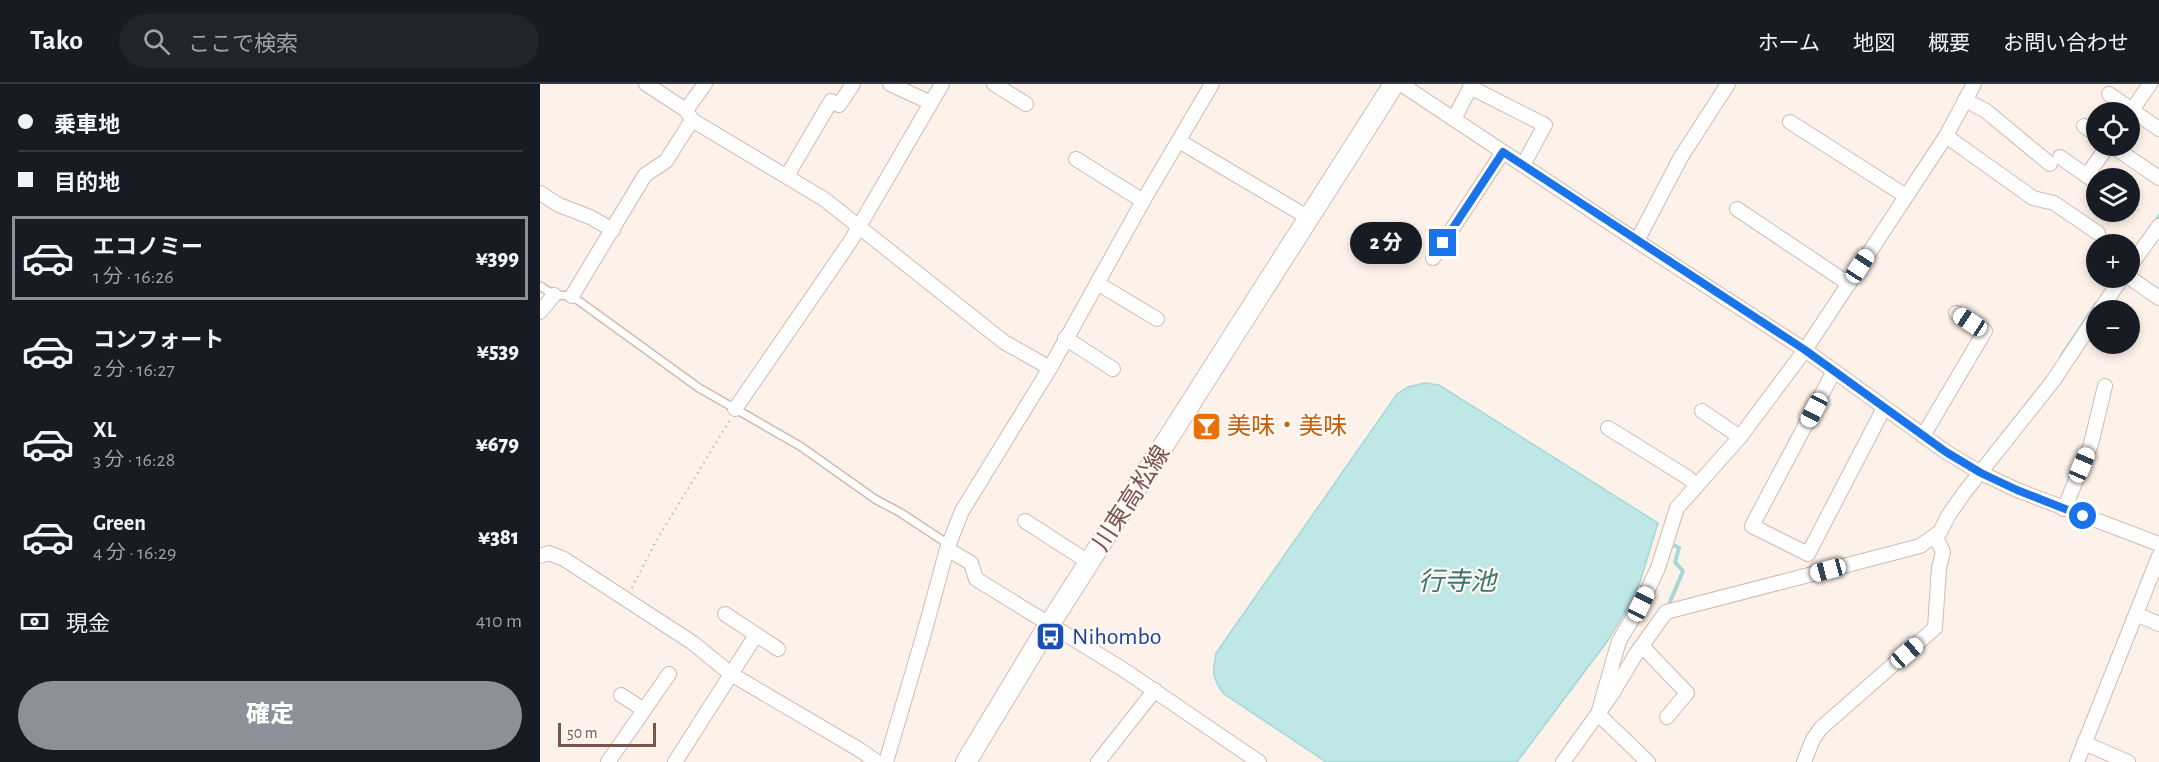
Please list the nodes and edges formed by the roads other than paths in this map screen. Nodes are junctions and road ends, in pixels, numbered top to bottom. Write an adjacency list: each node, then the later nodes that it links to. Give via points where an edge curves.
1 (646, 84): 20 (street)
2 (705, 84): 20 (street)
3 (854, 84): 31 (street, via 839,105 831,101)
4 (890, 84): 18 (street)
5 (942, 84): 18 (street)
6 (994, 84): 19 (street)
7 (1212, 84): 26 (street)
8 (1394, 84): 38 (main road, 川東高松線)
9 (1401, 84): 22 (street)
10 (1728, 84): 43 (street, via 1682,157)
11 (1974, 84): 15 (street)
12 (2150, 84): 17 (street)
13 (1471, 86): 22 (street); 30 (street, via 1545,125)
14 (2109, 94): 16 (street)
15 (1965, 100): 25 (street); 32 (street)
16 (2119, 102)
17 (2138, 102)
18 (931, 104): 39 (street)
19 (1026, 104)
20 (689, 115): 31 (street); 41 (street, via 666,161 645,176)
21 (2140, 117): 24 (street)
22 (1454, 119): 27 (street)
23 (1790, 122): 35 (street)
24 (2159, 129)
25 (1946, 136): 35 (street); 42 (street, via 2033,198 2054,203)
26 (1179, 141): 36 (street); 38 (street)
27 (1503, 152): 30 (street); 45 (street)
28 (2127, 156): 33 (street)
29 (1076, 159): 36 (street)
30 (1523, 165): 43 (street)
31 (787, 176): 39 (street)
32 (2086, 176)
33 (2159, 178)
34 (540, 193): 41 (street)
35 (1906, 196): 47 (street)
36 (1143, 201): 46 (street)
37 (1737, 209): 47 (street)
38 (1309, 218): 78 (main road, 川東高松線)
39 (858, 225): 59 (street, via 1004,342); 64 (street)
40 (2159, 226): 44 (street)
41 (614, 230): 51 (street)
42 (2098, 233)
43 (1637, 241): 58 (street)
44 (2140, 252)
45 (1433, 258)
46 (1097, 283): 55 (street); 57 (street)
47 (1849, 284): 58 (street)
48 (2140, 285): 52 (street)
49 (540, 286): 50 (lane)
50 (554, 295): 51 (lane); 53 (street)
51 (572, 296): 64 (lane, via 699,388)
52 (2159, 298)
53 (540, 312)
54 (1956, 313): 67 (street, via 1985,331)
55 (1157, 319)
56 (2086, 332): 69 (street)
57 (1065, 338): 59 (street); 60 (street)
58 (1805, 350): 61 (street); 68 (street)
59 (1050, 368): 75 (street, via 962,511)
60 (1113, 369)
61 (1834, 371): 63 (street); 63 (street, via 1752,526 1808,554)
62 (2105, 386): 71 (street, via 2091,444)
63 (1884, 408): 67 (street)
64 (735, 409): 75 (lane, via 800,446)
65 (1702, 411): 68 (street)
66 (1608, 428): 70 (street)
67 (1923, 436): 69 (street)
68 (1740, 437): 70 (street)
69 (1981, 473): 71 (street); 73 (street)
70 (1697, 486): 91 (street, via 1677,508 1658,568 1619,641)
71 (2064, 509): 74 (street)
72 (1025, 521): 78 (street)
73 (1936, 537): 84 (street, via 1920,546 1666,612); 103 (street, via 1943,552 1935,628 1821,728)
74 (2159, 544)
75 (947, 546): 82 (street, via 971,563 976,579); 97 (street)
76 (540, 556): 86 (street, via 549,553 564,559 693,643)
77 (2159, 556): 80 (street)
78 (1090, 562): 82 (main road, 川東高松線)
79 (725, 614): 83 (street)
80 (2136, 614): 81 (street); 93 (street)
81 (2159, 624)
82 (1049, 625): 88 (street); 98 (main road, 川東高松線)
83 (756, 635): 85 (street); 86 (street)
84 (1642, 646): 91 (street); 92 (street, via 1687,693)
85 (778, 649)
86 (731, 674): 95 (street); 96 (street)
87 (669, 675): 90 (street)
88 (1155, 690): 99 (street); 100 (street)
89 (621, 695): 90 (street)
90 (644, 710): 94 (street)
91 (1598, 714): 101 (street); 102 (street)
92 (1667, 717)
93 (2084, 743): 104 (street); 105 (street)
94 (608, 762)
95 (675, 762)
96 (877, 762)
97 (886, 762)
98 (966, 762)
99 (1098, 762)
100 (1258, 762)
101 (1563, 762)
102 (1648, 762)
103 (1804, 762)
104 (2077, 762)
105 (2128, 762)

